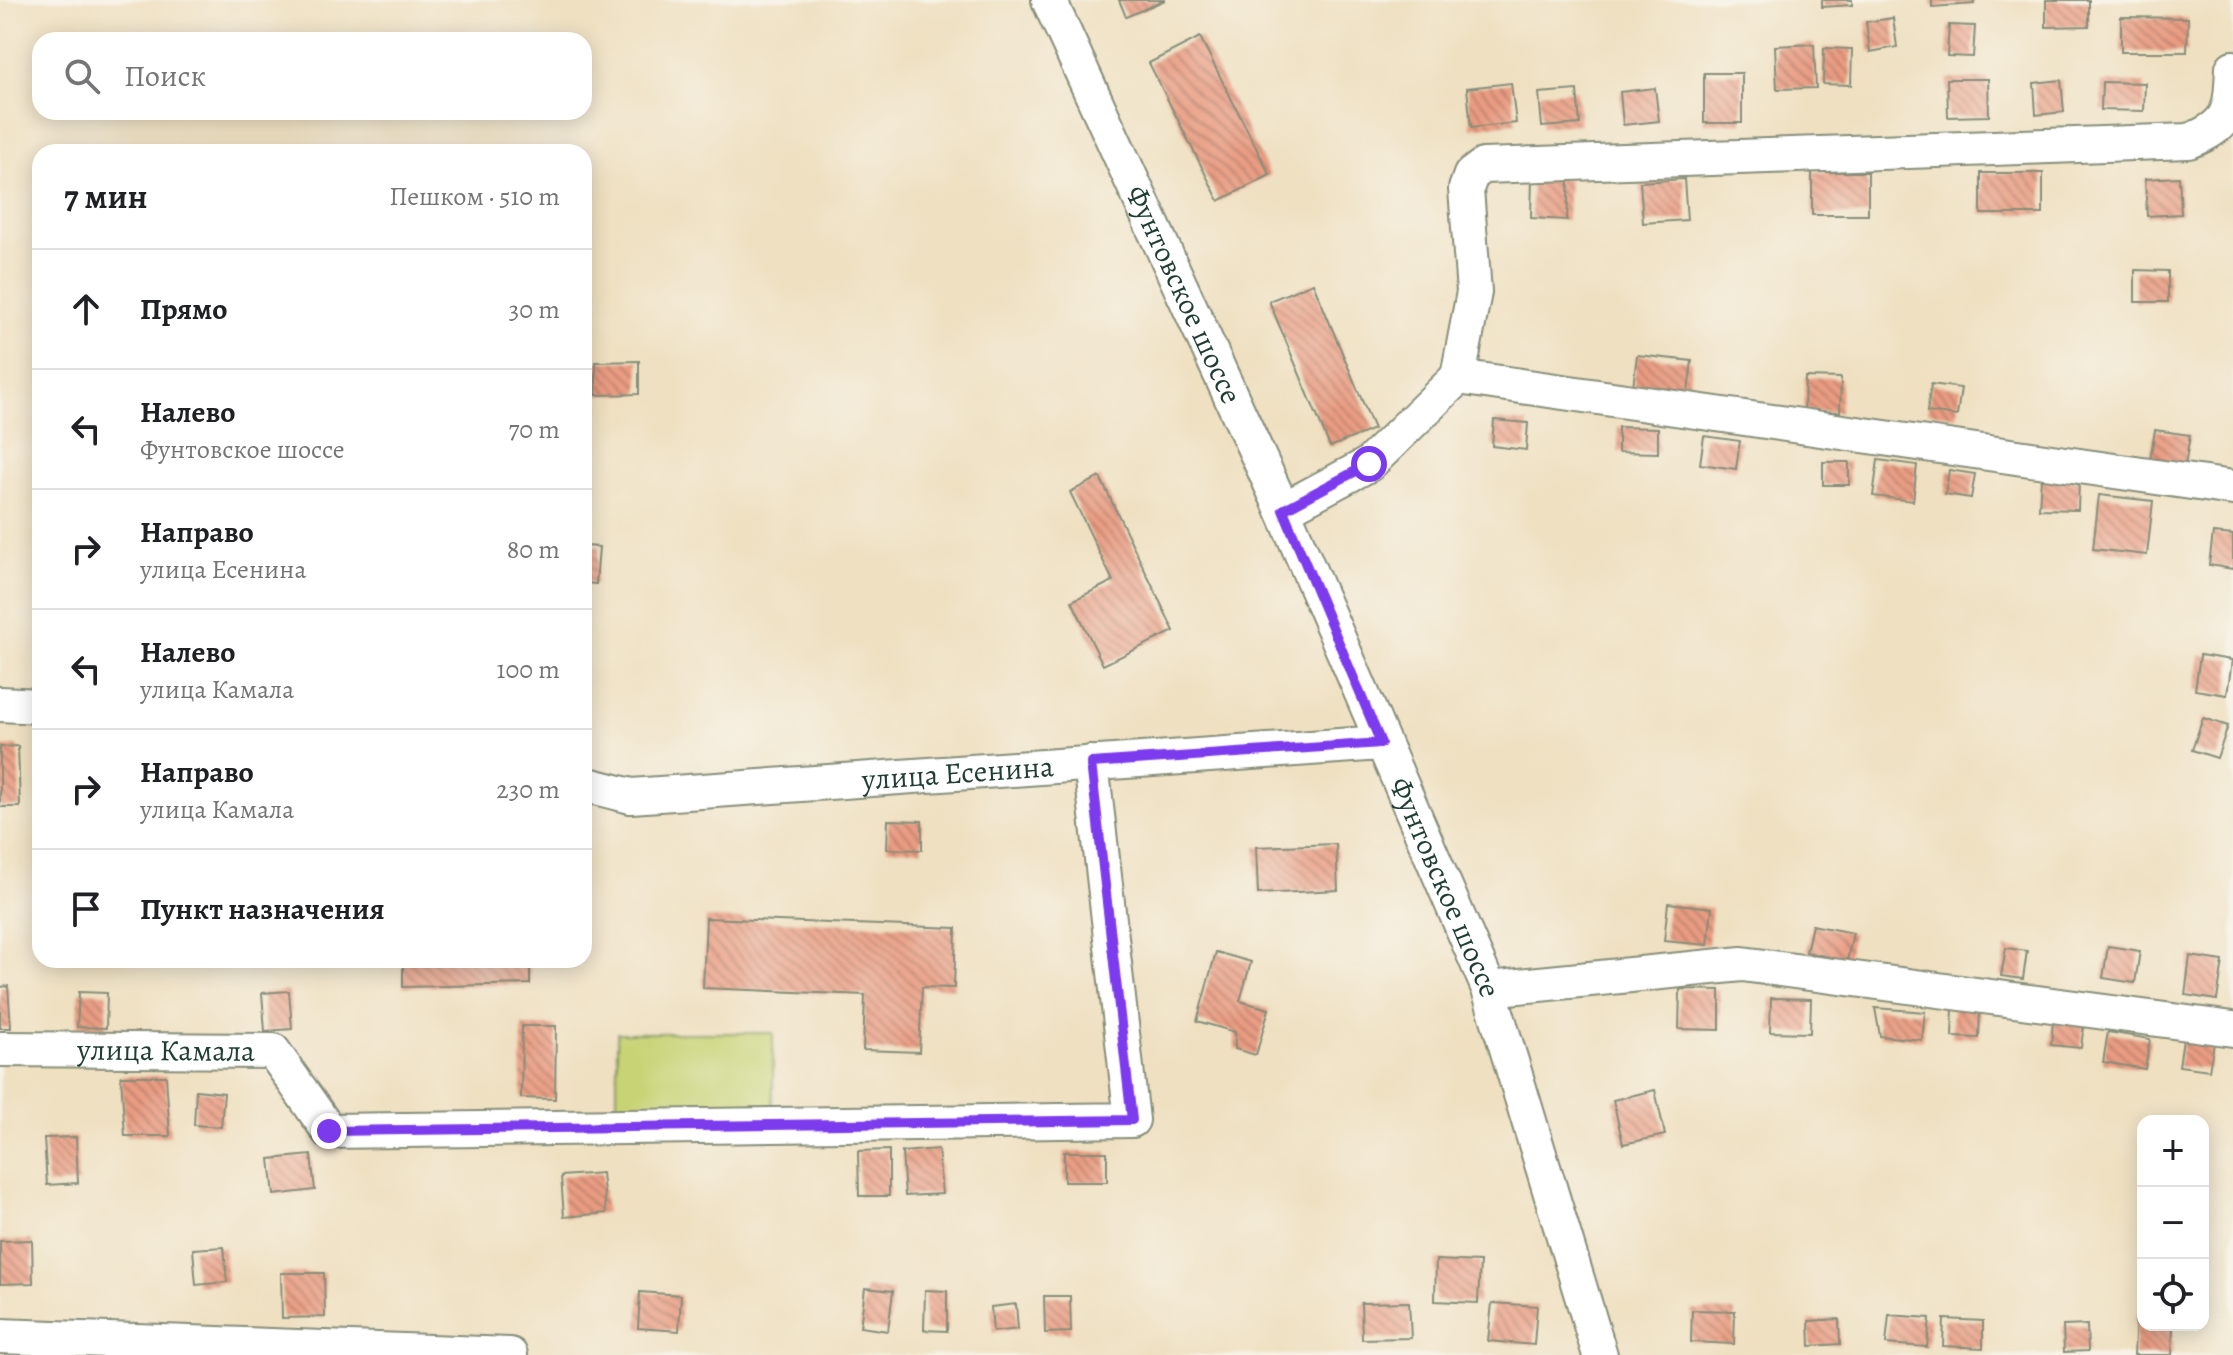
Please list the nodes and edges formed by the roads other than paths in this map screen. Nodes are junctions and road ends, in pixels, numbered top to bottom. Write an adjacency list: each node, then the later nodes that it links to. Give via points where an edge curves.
1 (1049, 0): 5 (street, Фунтовское шоссе)
2 (2233, 68): 3 (street, via 2231,106 2216,130 2189,141 1483,166 1471,175 1466,189 1474,292)
3 (1458, 377): 4 (street); 5 (street, via 1369,464)
4 (2233, 488)
5 (1283, 510): 8 (street, Фунтовское шоссе)
6 (0, 704): 7 (street)
7 (32, 706)
8 (1381, 743): 9 (street, улица Есенина); 11 (street, Фунтовское шоссе)
9 (1091, 763): 10 (street, улица Есенина, via 631,796); 13 (street, улица Камала, via 1132,1120 329,1131 273,1051)
10 (592, 786)
11 (1489, 989): 12 (street, via 1742,964); 16 (street, Фунтовское шоссе)
12 (2233, 1029)
13 (0, 1049)
14 (0, 1336): 15 (street)
15 (510, 1355)
16 (1600, 1355)

